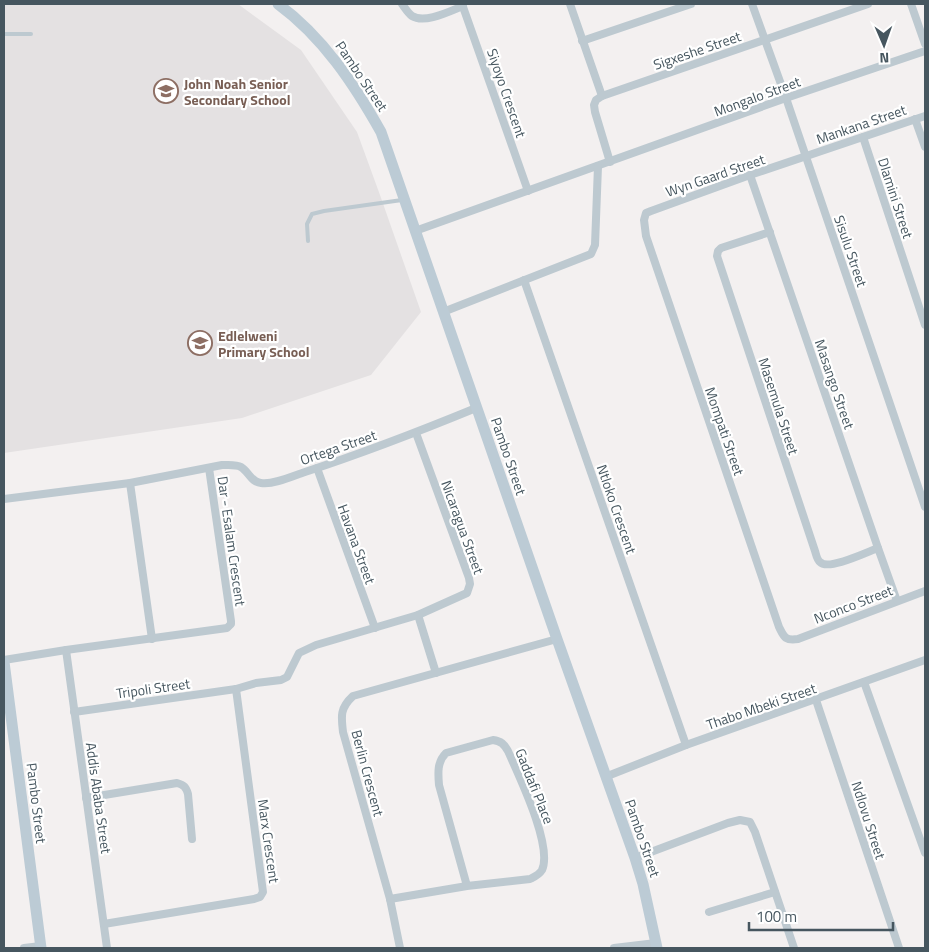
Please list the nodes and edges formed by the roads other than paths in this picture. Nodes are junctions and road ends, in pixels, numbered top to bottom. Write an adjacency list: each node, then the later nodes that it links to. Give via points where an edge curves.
1 (278, 4): 26 (street, Pambo Street, via 318,40 354,87 381,132)
2 (402, 4): 8 (street, via 413,17 427,19)
3 (570, 4): 11 (street)
4 (690, 4): 11 (street)
5 (752, 4): 12 (street, Sisulu Street)
6 (868, 4): 12 (street, Sigxeshe Street)
7 (911, 4): 13 (street)
8 (463, 5): 25 (street, Siyoyo Crescent)
9 (4, 34): 10 (lane)
10 (31, 34)
11 (582, 40): 15 (street)
12 (764, 40): 15 (street, Sigxeshe Street); 16 (street, Sisulu Street)
13 (925, 44)
14 (925, 51): 16 (street, Mongalo Street)
15 (602, 96): 22 (street, via 594,104)
16 (786, 98): 21 (street, Sisulu Street); 22 (street, Mongalo Street)
17 (925, 116): 18 (street, Mankana Street)
18 (915, 119): 19 (street, Mankana Street); 20 (street)
19 (863, 137): 21 (street, Mankana Street); 33 (street, Dlamini Street)
20 (925, 148)
21 (805, 157): 24 (street, Wyn Gaard Street); 40 (street, Sisulu Street)
22 (610, 162): 23 (street, Mongalo Street)
23 (598, 166): 25 (street); 31 (street, via 595,245 591,254)
24 (750, 175): 27 (street, Wyn Gaard Street, via 646,213); 29 (street, Masango Street)
25 (528, 191): 28 (street)
26 (404, 200): 28 (street, Pambo Street); 30 (lane, via 312,214 307,224)
27 (644, 226): 48 (street, Mompati Street, via 779,627 784,637)
28 (415, 231): 32 (street, Pambo Street)
29 (770, 232): 41 (street, Masango Street); 41 (street, Masemula Street, via 721,248 717,256 814,551 819,562 830,565)
30 (308, 242)
31 (524, 280): 32 (street); 57 (street, Ntloko Crescent)
32 (443, 312): 34 (street, Pambo Street)
33 (925, 325)
34 (476, 408): 35 (street, Ortega Street); 47 (street, Pambo Street)
35 (416, 433): 37 (street, Ortega Street); 44 (street, Nicaragua Street, via 470,584 462,596)
36 (209, 468): 37 (street, Ortega Street, via 234,465 241,467 252,479 272,483); 38 (street, Dar - Esalam Crescent); 46 (street, Dar - Esalam Crescent, via 231,624 227,628)
37 (317, 468): 45 (street, Havana Street)
38 (130, 483): 39 (street, Dar - Esalam Crescent); 46 (street)
39 (4, 499)
40 (925, 507)
41 (878, 548): 43 (street, Masango Street)
42 (925, 591): 43 (street, Nconco Street)
43 (897, 601): 48 (street, Nconco Street)
44 (418, 615): 45 (street, Nicaragua Street); 52 (street)
45 (375, 628): 54 (street, Tripoli Street, via 301,652 284,679)
46 (152, 639): 49 (street, Dar - Esalam Crescent)
47 (557, 639): 52 (street, Berlin Crescent); 58 (street, Pambo Street)
48 (790, 640)
49 (66, 650): 51 (street, Dar - Esalam Crescent); 56 (street, Addis Ababa Street)
50 (925, 660): 53 (street, Thabo Mbeki Street)
51 (4, 661): 69 (street, Pambo Street)
52 (436, 673): 65 (street, Berlin Crescent, via 353,696 342,710 342,732)
53 (864, 682): 55 (street, Thabo Mbeki Street); 61 (street)
54 (236, 689): 56 (street, Tripoli Street); 67 (street, Marx Crescent, via 263,892 254,899)
55 (816, 700): 57 (street, Thabo Mbeki Street); 75 (street, Ndlovu Street)
56 (74, 712): 59 (street, Addis Ababa Street)
57 (686, 745): 58 (street, Thabo Mbeki Street)
58 (605, 777): 62 (street, Pambo Street)
59 (86, 798): 60 (street, via 177,782 186,788 188,794); 67 (street, Addis Ababa Street)
60 (192, 839)
61 (925, 853)
62 (635, 858): 64 (street, via 728,823 750,822); 68 (street, Pambo Street)
63 (467, 886): 63 (street, Gaddafi Place, via 530,879 539,874 544,863 543,840 530,802 508,751 500,741 446,753 439,764 439,785); 65 (street, Gaddafi Place)
64 (775, 892): 66 (street); 74 (street)
65 (390, 899): 72 (street, Berlin Crescent)
66 (709, 912)
67 (104, 924): 71 (street, Addis Ababa Street)
68 (657, 945): 73 (street)
69 (41, 947): 70 (street)
70 (24, 948)
71 (107, 948)
72 (400, 948)
73 (614, 948)
74 (794, 948)
75 (899, 948)

